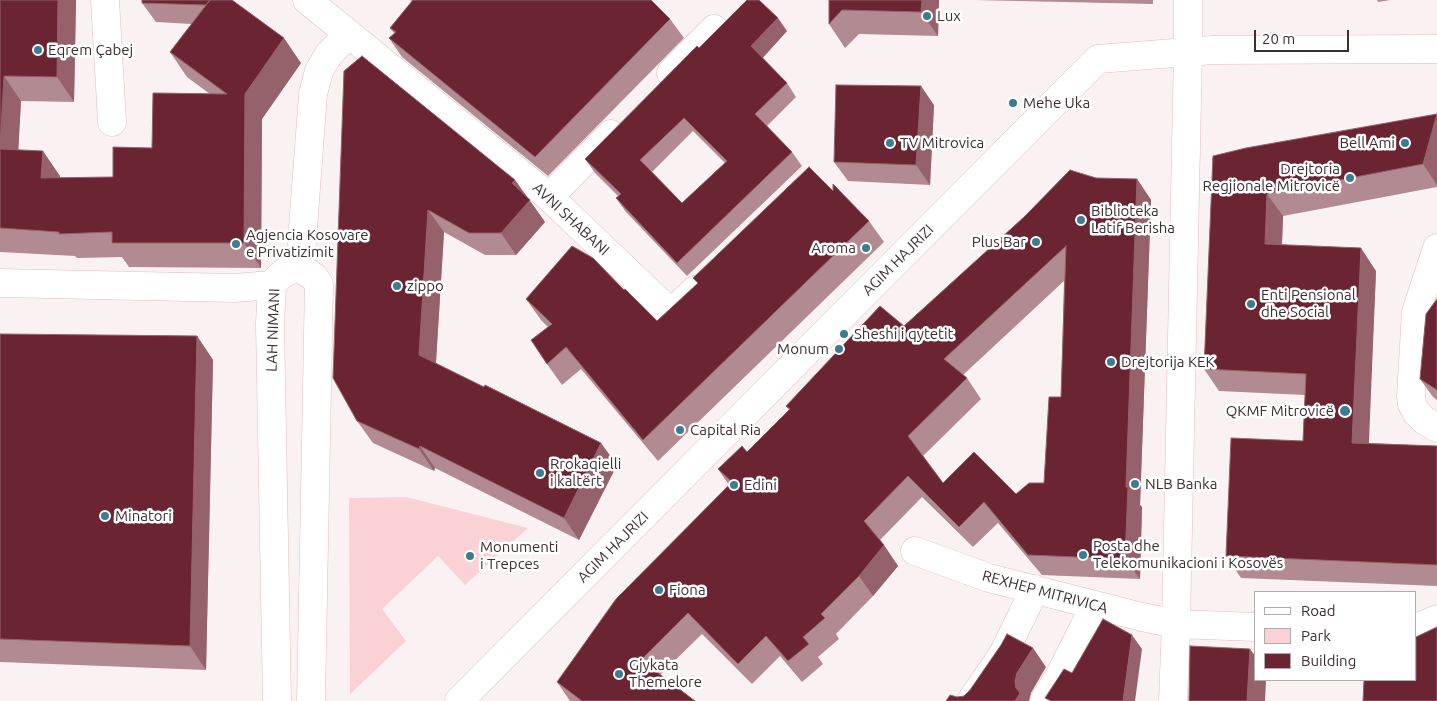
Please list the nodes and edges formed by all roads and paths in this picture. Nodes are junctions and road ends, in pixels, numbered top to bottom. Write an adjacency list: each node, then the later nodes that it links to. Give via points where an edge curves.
1 (105, 0): 10 (street)
2 (307, 0): 5 (street, AVNI SHABANI)
3 (1188, 0): 7 (street)
4 (714, 29): 8 (street)
5 (349, 34): 11 (street, AVNI SHABANI); 13 (street, via 329,54 319,71 313,94)
6 (1437, 49): 7 (street, AGIM HAJRIZI)
7 (1188, 52): 22 (street); 27 (street, AGIM HAJRIZI, via 1098,59)
8 (652, 92)
9 (625, 120): 11 (street)
10 (112, 122)
11 (550, 197): 14 (street, AVNI SHABANI, via 671,314)
12 (1437, 248): 17 (street, via 1416,312 1412,396 1416,412)
13 (300, 268): 16 (street, LAH NIMANI, via 287,271); 26 (street, via 319,284)
14 (713, 273)
15 (0, 283): 16 (street, via 234,288)
16 (272, 285): 25 (street, LAH NIMANI)
17 (1437, 428)
18 (915, 551): 19 (street, REXHEP MITRIVICA, via 989,578)
19 (1035, 589): 20 (street, REXHEP MITRIVICA); 28 (street, via 1002,656)
20 (1095, 605): 22 (street, REXHEP MITRIVICA); 29 (street)
21 (1437, 619): 24 (street)
22 (1176, 624): 23 (street, REXHEP MITRIVICA); 30 (street)
23 (1254, 627)
24 (1417, 627)
25 (277, 701)
26 (311, 701)
27 (459, 701)
28 (971, 701)
29 (1044, 701)
30 (1173, 701)

